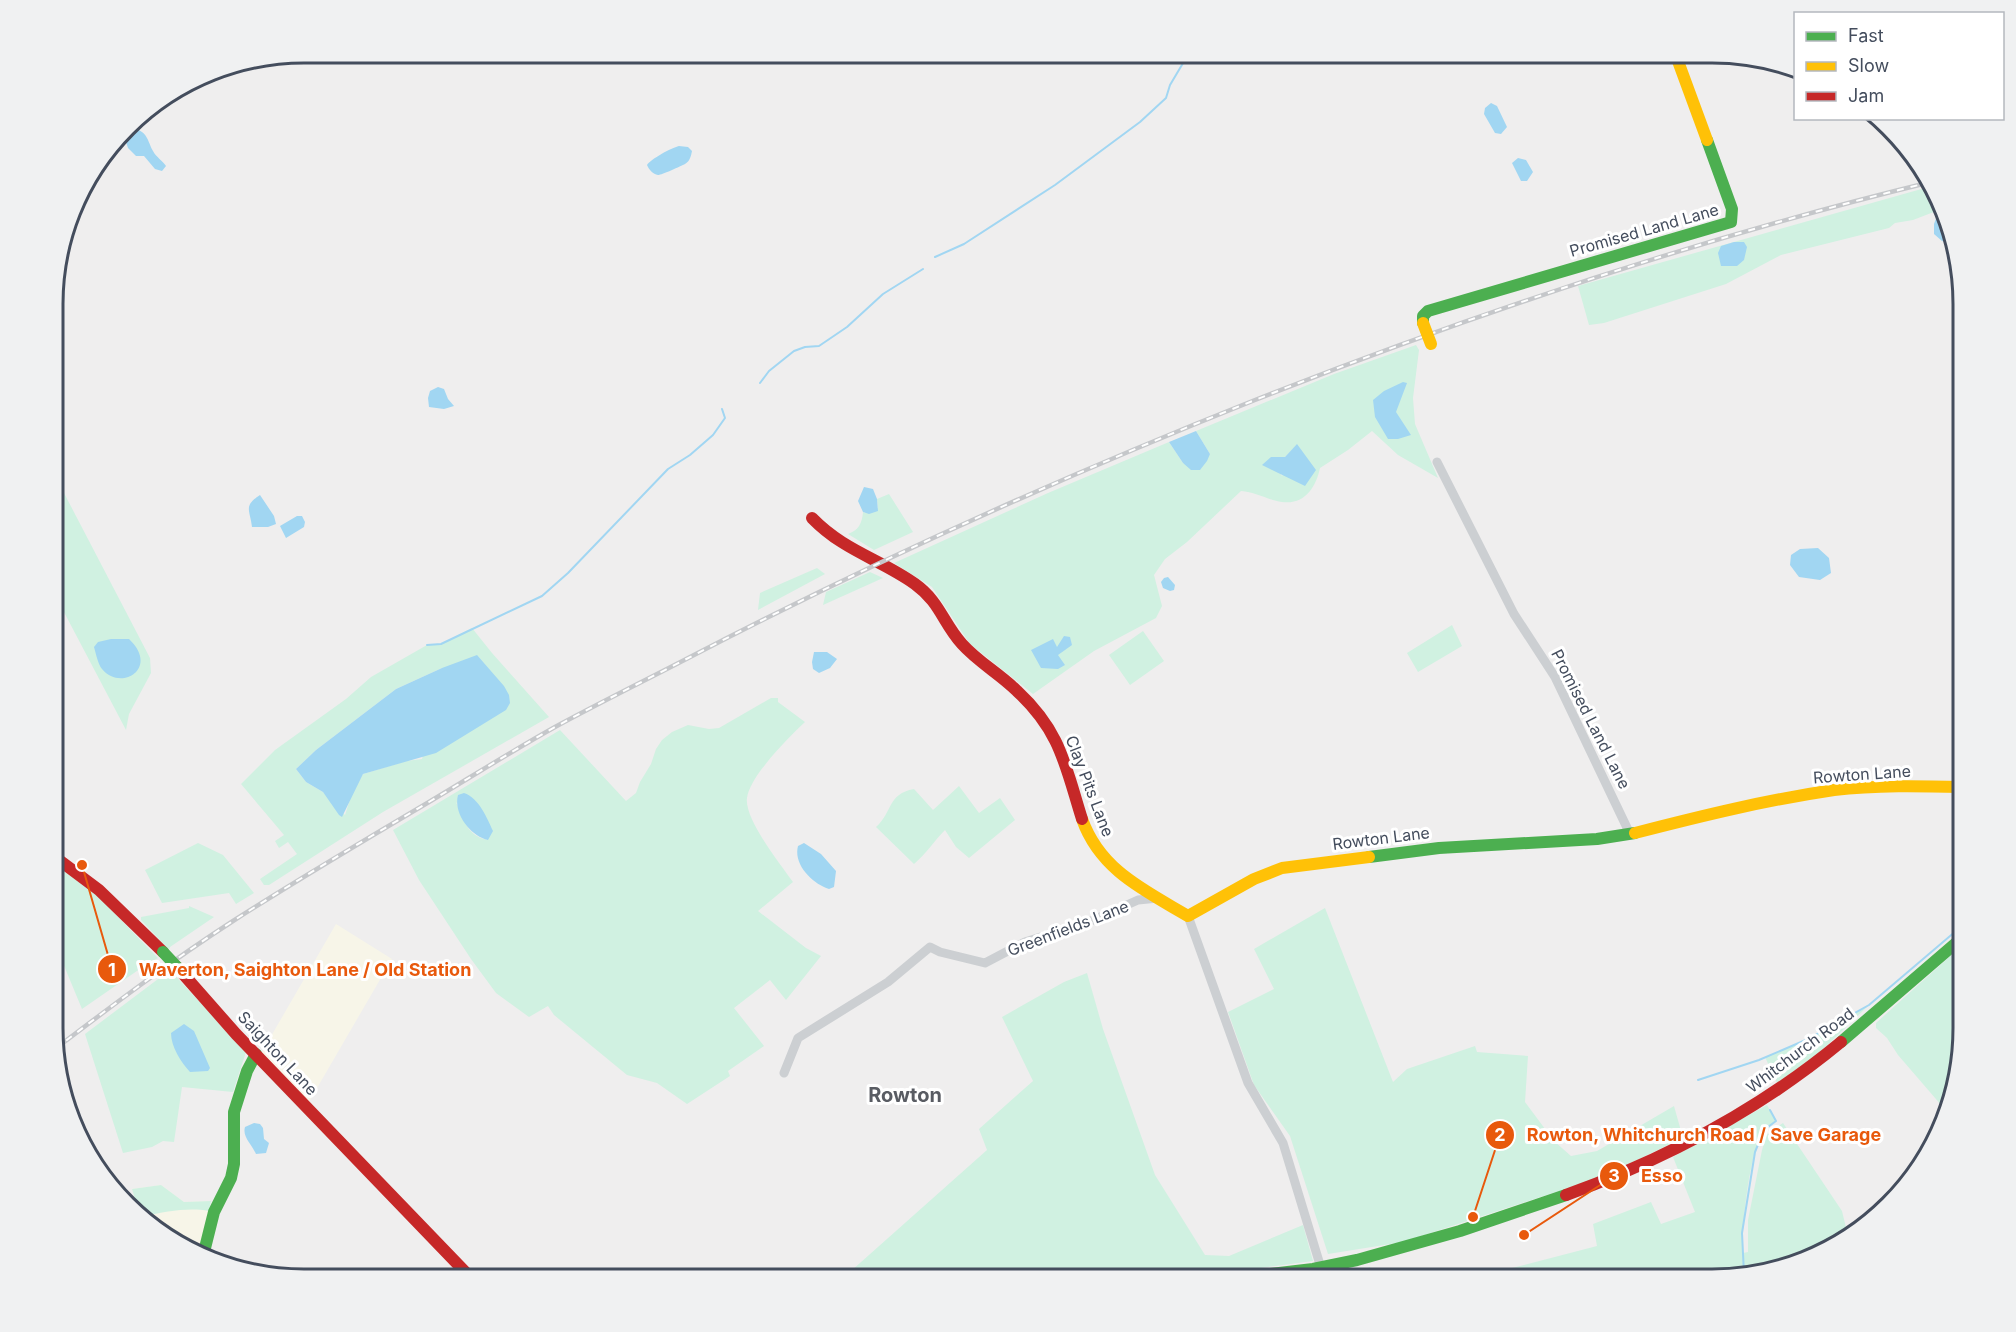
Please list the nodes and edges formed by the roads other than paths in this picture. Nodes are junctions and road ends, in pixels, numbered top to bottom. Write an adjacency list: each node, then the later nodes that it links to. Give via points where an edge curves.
1 (1679, 63): 2 (main road, Promised Land Lane, bridge, via 1732,209 1731,222 1428,311 1423,323)
2 (1431, 344)
3 (1437, 462): 6 (street, Promised Land Lane, via 1514,614 1555,677)
4 (812, 518): 8 (main road, Clay Pits Lane, via 822,530 857,554 927,593 959,641 1024,698 1054,738 1098,852)
5 (1953, 787): 6 (main road, Rowton Lane, via 1836,790 1739,806)
6 (1630, 834): 9 (main road, Rowton Lane, via 1439,848 1282,868)
7 (63, 863): 11 (main road, Saighton Lane, bridge, via 99,890 163,952)
8 (1158, 898): 9 (main road, Clay Pits Lane); 12 (street, Greenfields Lane, via 1138,900 1091,921 1025,942 985,963 930,947 888,982 798,1038)
9 (1188, 916): 15 (street, via 1248,1083 1283,1143)
10 (1953, 946): 16 (main road, Whitchurch Road, via 1786,1084 1641,1167 1508,1216)
11 (256, 1054): 13 (main road, via 234,1112 231,1179 214,1212); 14 (main road, Saighton Lane)
12 (784, 1073)
13 (205, 1248)
14 (461, 1269)
15 (1319, 1269)
16 (1336, 1269)

